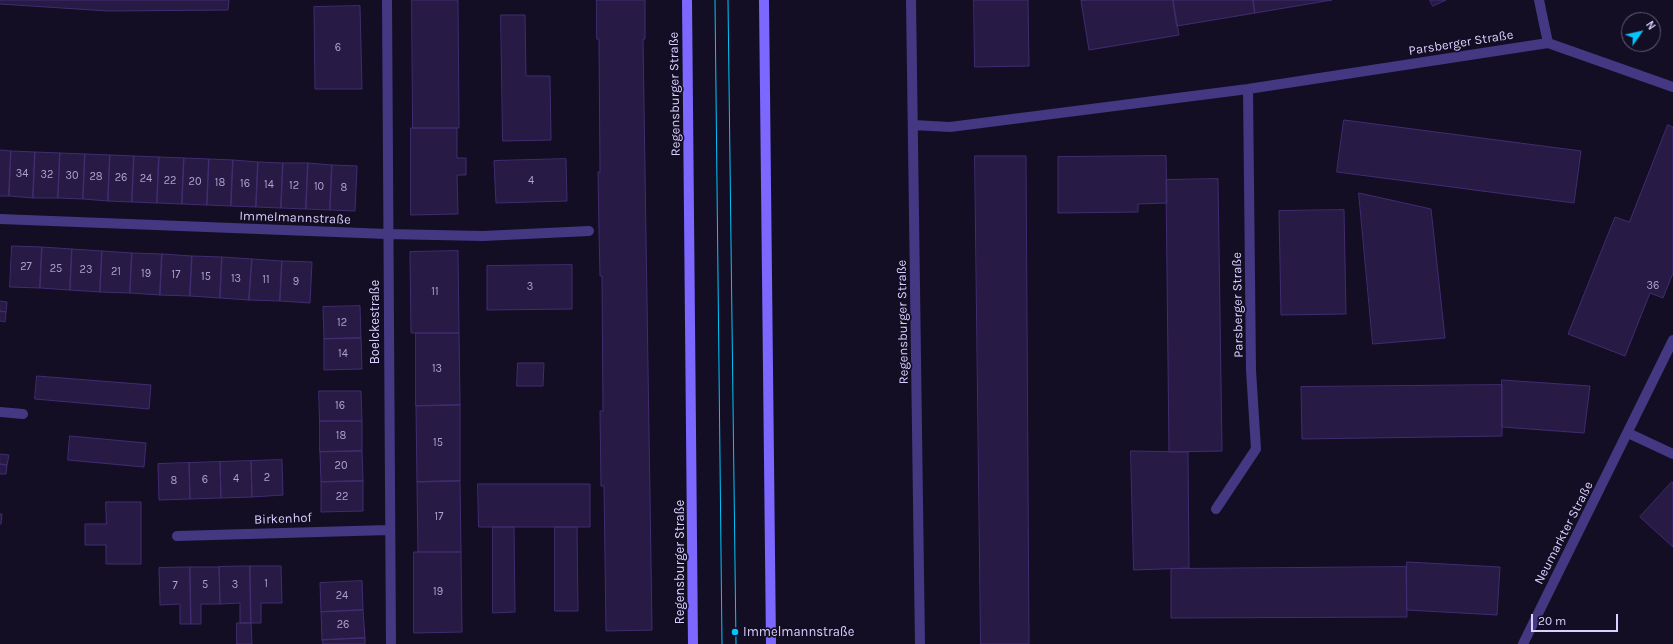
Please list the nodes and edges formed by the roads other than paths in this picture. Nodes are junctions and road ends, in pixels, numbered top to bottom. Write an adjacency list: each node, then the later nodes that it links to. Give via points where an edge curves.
1 (387, 0): 12 (street, Boelckestraße)
2 (688, 0): 22 (main road, Regensburger Straße)
3 (764, 0): 23 (main road)
4 (911, 0): 9 (street, Regensburger Straße)
5 (1539, 0): 6 (street)
6 (1548, 43): 7 (street, Parsberger Straße); 8 (street, Parsberger Straße)
7 (1673, 87)
8 (1248, 89): 9 (street, Parsberger Straße, via 950,127); 18 (street, Parsberger Straße, via 1251,370 1256,449)
9 (913, 125): 24 (street, Regensburger Straße)
10 (0, 219): 12 (street, Immelmannstraße)
11 (590, 231): 12 (street, Immelmannstraße, via 483,236)
12 (387, 234): 19 (street, Boelckestraße)
13 (1673, 340): 16 (street, Neumarkter Straße)
14 (0, 412): 15 (street)
15 (23, 414)
16 (1628, 433): 17 (street); 25 (street, Neumarkter Straße)
17 (1673, 454)
18 (1216, 509)
19 (389, 530): 20 (street, Birkenhof); 21 (street, Boelckestraße)
20 (177, 536)
21 (391, 644)
22 (693, 644)
23 (771, 644)
24 (920, 644)
25 (1523, 644)

